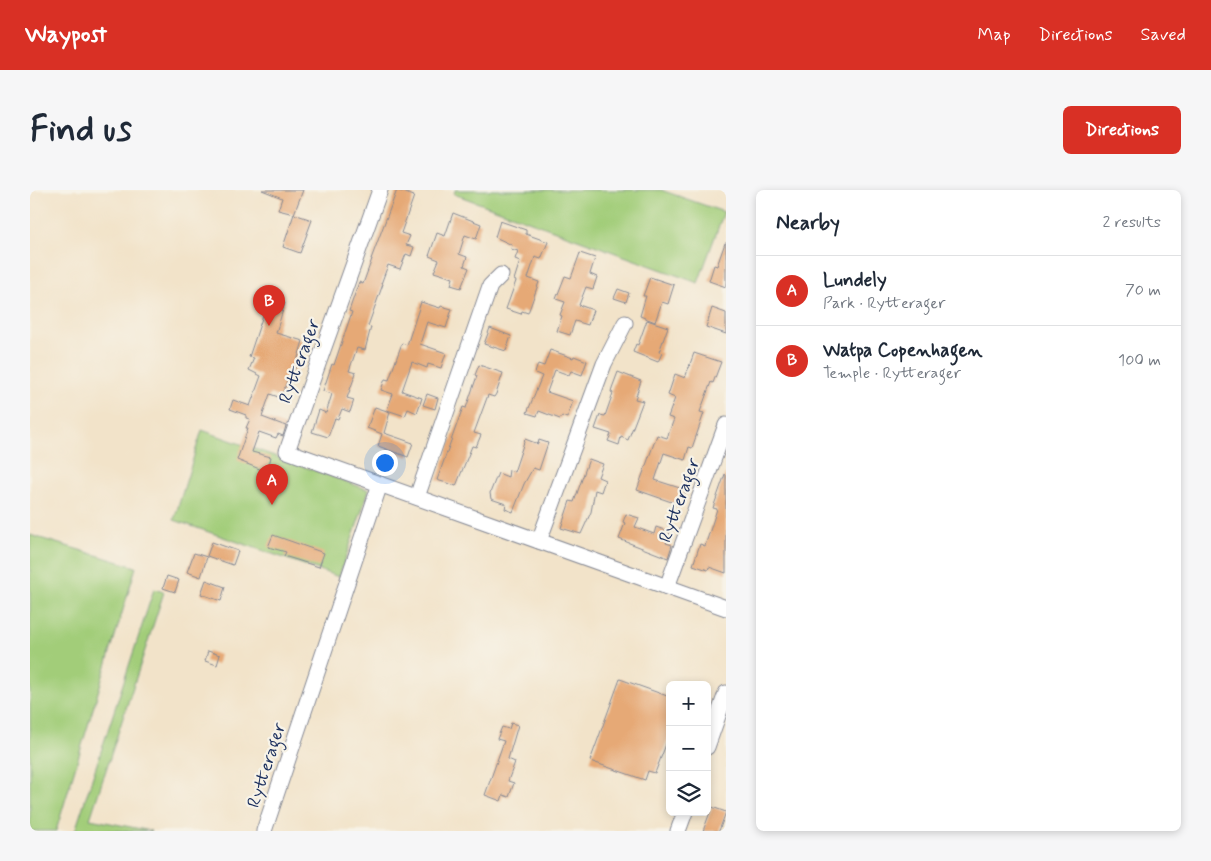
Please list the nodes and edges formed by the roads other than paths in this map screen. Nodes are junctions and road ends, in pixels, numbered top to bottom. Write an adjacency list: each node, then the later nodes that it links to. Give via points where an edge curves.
1 (380, 190): 5 (street, Rytterager, via 287,450)
2 (501, 275): 6 (street, via 490,286)
3 (625, 323): 7 (street, via 604,364)
4 (726, 425): 8 (street, Rytterager)
5 (380, 484): 6 (street, Rytterager); 13 (street, Rytterager)
6 (416, 497): 7 (street, Rytterager)
7 (538, 541): 8 (street, Rytterager)
8 (667, 587): 9 (street, Rytterager)
9 (726, 608)
10 (726, 693): 11 (street)
11 (711, 736)
12 (684, 816): 14 (street)
13 (264, 831)
14 (678, 831)

